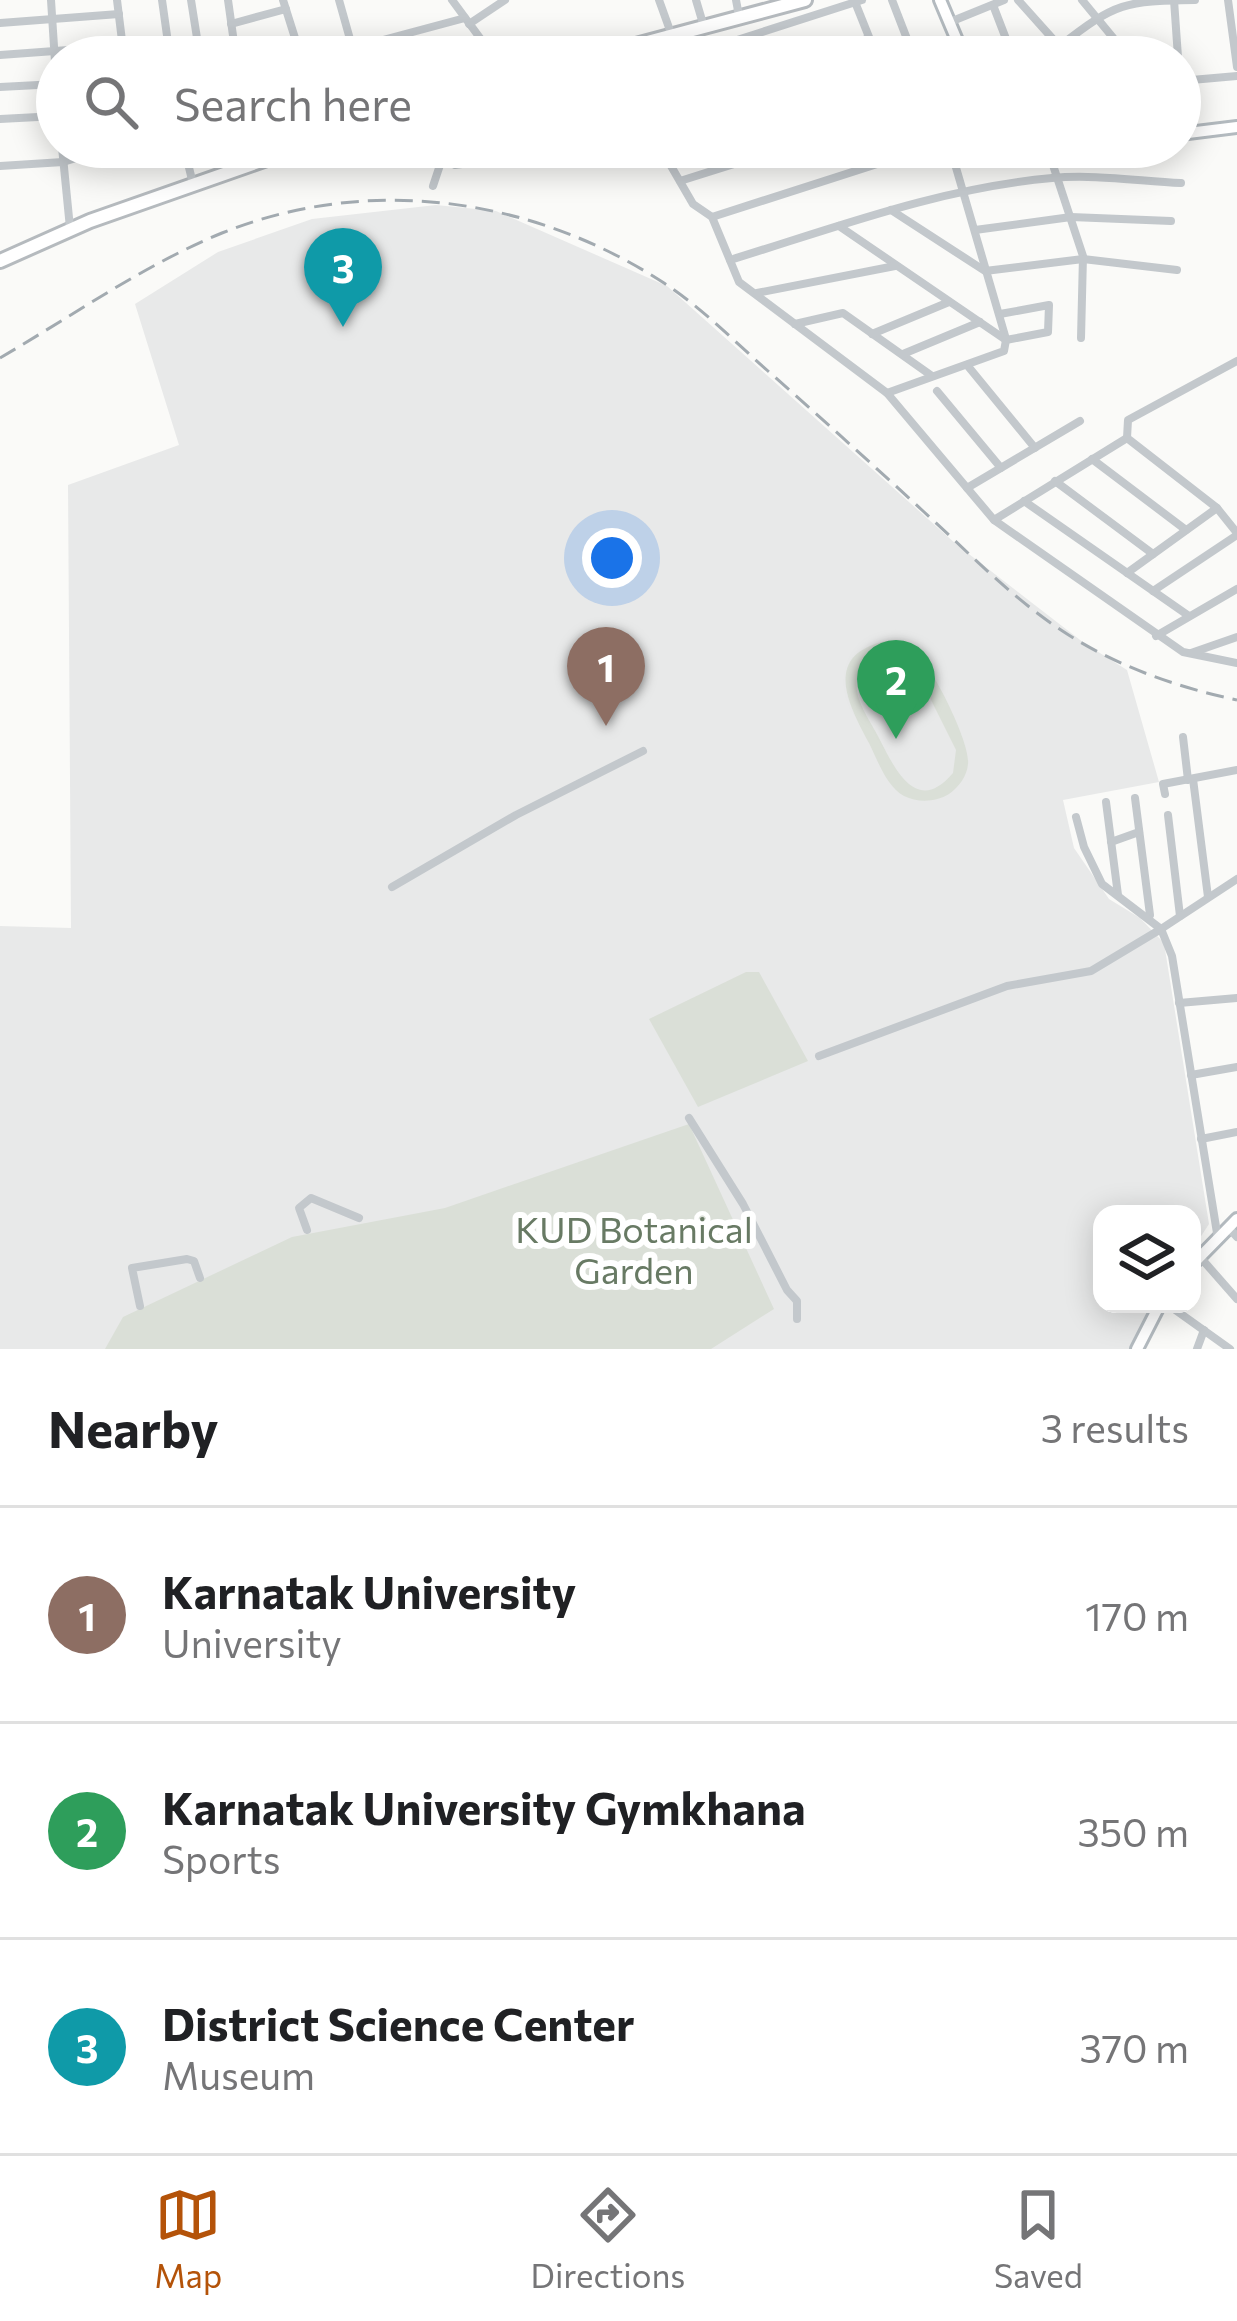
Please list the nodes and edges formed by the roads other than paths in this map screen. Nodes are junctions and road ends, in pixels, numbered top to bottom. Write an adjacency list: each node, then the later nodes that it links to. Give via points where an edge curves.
1 (51, 0): 29 (street)
2 (117, 0): 26 (street)
3 (162, 0): 37 (street)
4 (191, 0): 38 (street)
5 (228, 0): 33 (street)
6 (339, 0): 41 (street)
7 (452, 0): 30 (street)
8 (506, 0): 22 (street)
9 (659, 0): 44 (street)
10 (696, 0): 34 (street)
11 (736, 0): 28 (street)
12 (805, 0): 24 (main road)
13 (892, 0): 47 (street)
14 (940, 0): 31 (street)
15 (1004, 0): 25 (street)
16 (1018, 0): 50 (street)
17 (1082, 0): 27 (street)
18 (1174, 0): 19 (street); 27 (street, via 1133,1); 53 (street)
19 (1195, 0)
20 (1228, 0): 56 (street)
21 (858, 1): 45 (street); 46 (street)
22 (492, 3): 30 (street)
23 (285, 4): 33 (street); 40 (street)
24 (777, 4): 28 (main road)
25 (993, 5): 31 (street); 49 (street)
26 (119, 14): 29 (street); 36 (street)
27 (1097, 17): 51 (street); 52 (street)
28 (740, 18): 34 (main road)
29 (52, 19): 32 (street); 35 (street)
30 (467, 21): 42 (street); 43 (street)
31 (949, 22): 48 (street)
32 (0, 23)
33 (231, 24): 39 (street)
34 (704, 28): 44 (main road)
35 (53, 36)
36 (122, 36)
37 (167, 36)
38 (197, 36)
39 (233, 36)
40 (295, 36)
41 (349, 36)
42 (414, 36)
43 (478, 36)
44 (672, 36)
45 (750, 36)
46 (868, 36)
47 (906, 36)
48 (955, 36)
49 (1005, 36)
50 (1051, 36)
51 (1070, 36)
52 (1112, 36)
53 (1177, 36)
54 (36, 52): 55 (street)
55 (0, 55)
56 (1237, 72): 57 (street)
57 (1201, 78)
58 (36, 85): 59 (street)
59 (0, 87)
60 (36, 117): 61 (street)
61 (0, 119)
62 (1237, 127): 63 (street)
63 (1201, 132)
64 (36, 164): 65 (street)
65 (0, 166)
66 (64, 168): 86 (street)
67 (189, 168): 78 (street)
68 (243, 168): 78 (main road)
69 (439, 168): 79 (street)
70 (672, 168): 76 (street)
71 (721, 168): 76 (street)
72 (858, 168): 82 (street)
73 (956, 168): 80 (street)
74 (1054, 168): 75 (street)
75 (1057, 177): 77 (street); 80 (street); 83 (street)
76 (680, 181): 82 (street)
77 (1181, 183)
78 (193, 186): 86 (main road)
79 (433, 186)
80 (963, 190): 81 (street); 87 (street)
81 (890, 209): 85 (street); 93 (street)
82 (712, 217): 88 (street)
83 (1070, 217): 84 (street); 87 (street); 89 (street)
84 (1171, 221)
85 (839, 226): 88 (street); 91 (street)
86 (70, 230): 90 (main road)
87 (974, 230): 93 (street)
88 (730, 260): 94 (street)
89 (1083, 260): 92 (street); 93 (street); 100 (street)
90 (0, 261)
91 (897, 266): 94 (street); 95 (street)
92 (1178, 270)
93 (985, 272): 96 (street)
94 (754, 293): 98 (street)
95 (950, 302): 97 (street); 99 (street)
96 (1000, 314): 101 (street); 101 (street, via 1049,305 1048,332)
97 (980, 322): 101 (street); 102 (street)
98 (795, 324): 99 (street, via 843,313); 107 (street)
99 (872, 334): 102 (street)
100 (1081, 338)
101 (1006, 340): 104 (street, via 1004,351)
102 (902, 355): 105 (street)
103 (1237, 361): 109 (street, via 1128,419)
104 (967, 365): 105 (street); 110 (street)
105 (933, 377): 107 (street)
106 (937, 391): 112 (street)
107 (887, 393): 114 (street)
108 (1080, 422): 110 (street)
109 (1127, 438): 111 (street); 116 (street)
110 (1035, 448): 112 (street)
111 (1092, 459): 113 (street); 118 (street)
112 (1001, 468): 114 (street)
113 (1055, 482): 115 (street); 120 (street)
114 (968, 488): 117 (street)
115 (1024, 501): 117 (street); 121 (street)
116 (1217, 508): 118 (street); 119 (street)
117 (994, 520): 125 (street)
118 (1186, 530): 120 (street)
119 (1237, 534): 123 (street)
120 (1153, 554): 121 (street)
121 (1127, 573): 123 (street)
122 (1237, 589): 124 (street)
123 (1153, 591): 124 (street)
124 (1189, 616): 125 (street)
125 (1156, 636): 127 (street)
126 (1237, 637): 127 (street)
127 (1190, 653): 128 (street)
128 (1237, 663)
129 (1183, 737): 132 (street)
130 (643, 751): 141 (street)
131 (1237, 770): 132 (street)
132 (1190, 780): 133 (street, via 1163,784); 143 (street)
133 (1165, 794)
134 (1135, 798): 138 (street)
135 (1106, 802): 139 (street)
136 (1168, 815): 144 (street)
137 (1076, 817): 142 (street, via 1102,884)
138 (1138, 832): 139 (street); 145 (street)
139 (1111, 842): 142 (street)
140 (1237, 879): 143 (street)
141 (392, 887)
142 (1118, 897): 145 (street)
143 (1208, 898): 144 (street)
144 (1180, 916): 146 (street)
145 (1150, 917): 146 (street)
146 (1161, 928): 148 (street); 149 (street, via 1091,971 1007,986)
147 (1237, 998): 148 (street)
148 (1180, 1003): 151 (street)
149 (819, 1056)
150 (1237, 1067): 151 (street)
151 (1191, 1075): 154 (street)
152 (689, 1118): 166 (street, via 797,1301)
153 (1237, 1132): 154 (street)
154 (1201, 1139): 158 (street)
155 (359, 1218): 157 (street, via 311,1198 299,1208)
156 (1234, 1228): 158 (street)
157 (307, 1230)
158 (1218, 1239): 159 (street)
159 (1201, 1256)
160 (1201, 1266): 162 (street)
161 (200, 1278): 163 (street, via 187,1258 132,1268)
162 (1237, 1299)
163 (140, 1306)
164 (1159, 1313): 169 (street)
165 (1178, 1313): 167 (street)
166 (797, 1318)
167 (1204, 1330): 168 (street); 170 (street)
168 (1233, 1348)
169 (1137, 1349)
170 (1197, 1349)

